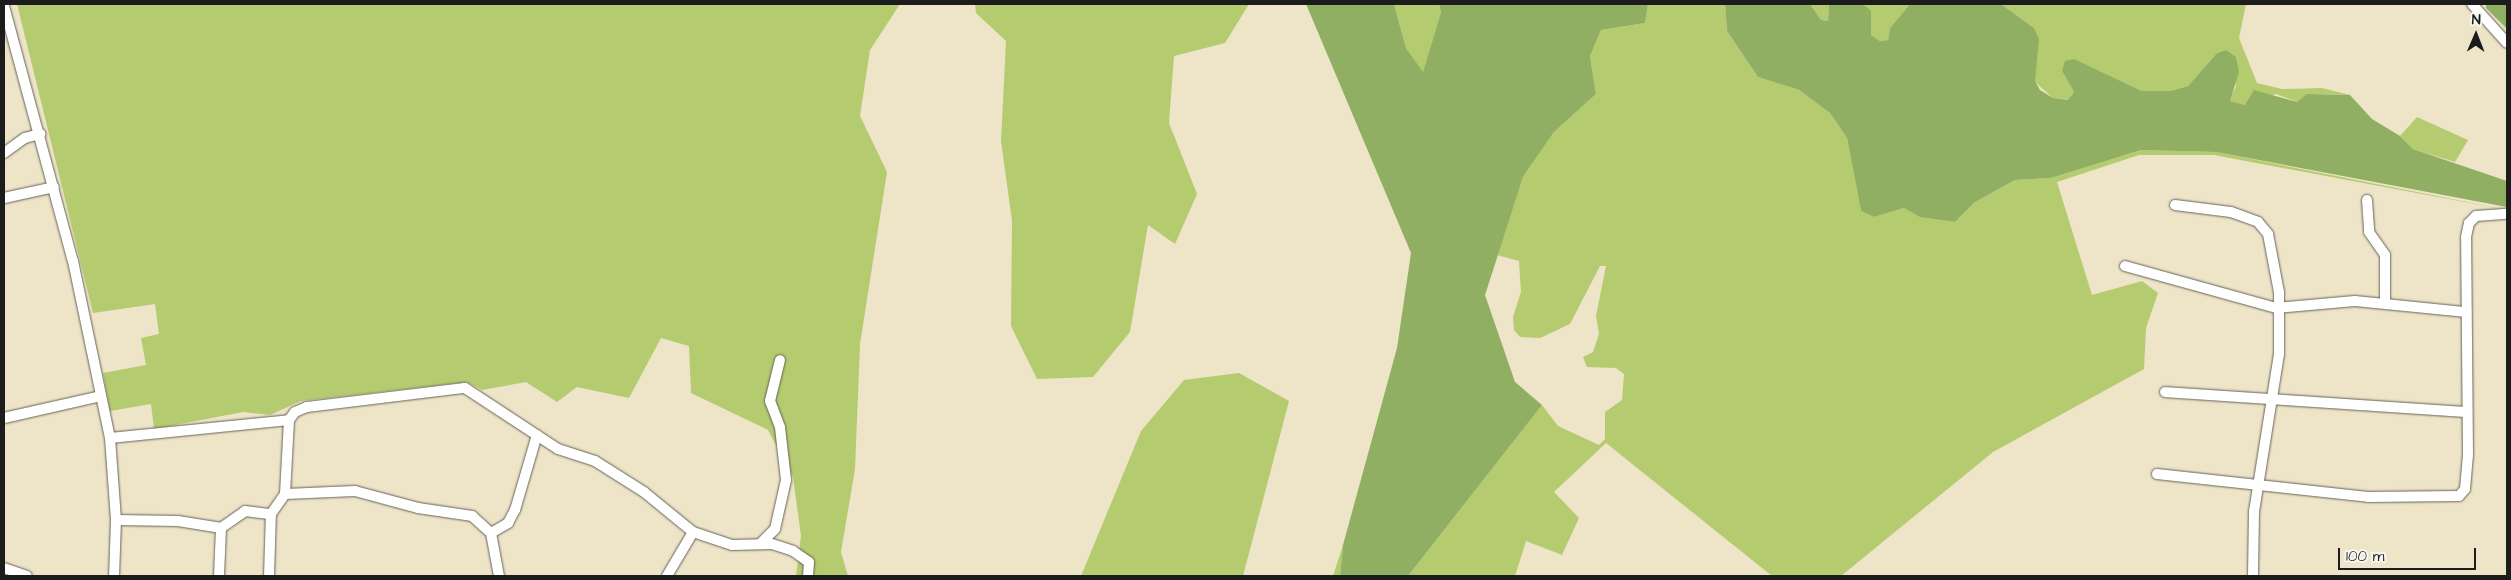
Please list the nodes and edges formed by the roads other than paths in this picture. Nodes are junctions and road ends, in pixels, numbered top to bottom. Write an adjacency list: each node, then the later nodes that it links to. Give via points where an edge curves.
1 (2472, 4): 3 (street)
2 (4, 6): 4 (street)
3 (2507, 43)
4 (40, 134): 5 (street, via 25,138); 6 (street)
5 (4, 153)
6 (54, 187): 7 (street); 17 (street)
7 (4, 198)
8 (2367, 200): 12 (street, via 2369,232 2384,255)
9 (2175, 205): 13 (street, via 2231,212 2258,222 2268,234 2279,292)
10 (2507, 214): 14 (street, via 2488,213 2469,223)
11 (2125, 266): 13 (street)
12 (2385, 303): 13 (street, via 2330,300); 14 (street)
13 (2276, 308): 18 (street)
14 (2466, 312): 19 (street)
15 (780, 360): 32 (street, via 770,401 780,427 786,480 775,529)
16 (2165, 392): 18 (street)
17 (101, 396): 20 (street); 23 (street)
18 (2275, 399): 19 (street); 25 (street)
19 (2464, 412): 25 (street, via 2468,455 2465,489 2459,496 2368,497)
20 (4, 418)
21 (289, 420): 22 (street, via 308,406 465,388); 23 (street); 26 (street)
22 (538, 435): 30 (street, via 558,448 612,471 678,516); 31 (street, via 515,510 508,523)
23 (110, 438): 28 (street)
24 (2157, 474): 25 (street)
25 (2260, 485): 41 (street, via 2252,530)
26 (285, 494): 27 (street); 31 (street, via 355,490 418,508 472,516)
27 (271, 514): 29 (street, via 244,511); 37 (street)
28 (116, 520): 29 (street, via 178,521); 35 (street)
29 (221, 528): 36 (street)
30 (693, 532): 32 (street, via 732,545); 39 (street)
31 (491, 533): 38 (street)
32 (760, 544): 40 (street, via 793,551 809,562)
33 (4, 568): 34 (street)
34 (27, 576)
35 (114, 576)
36 (219, 576)
37 (269, 576)
38 (499, 576)
39 (667, 576)
40 (808, 576)
41 (2253, 576)

